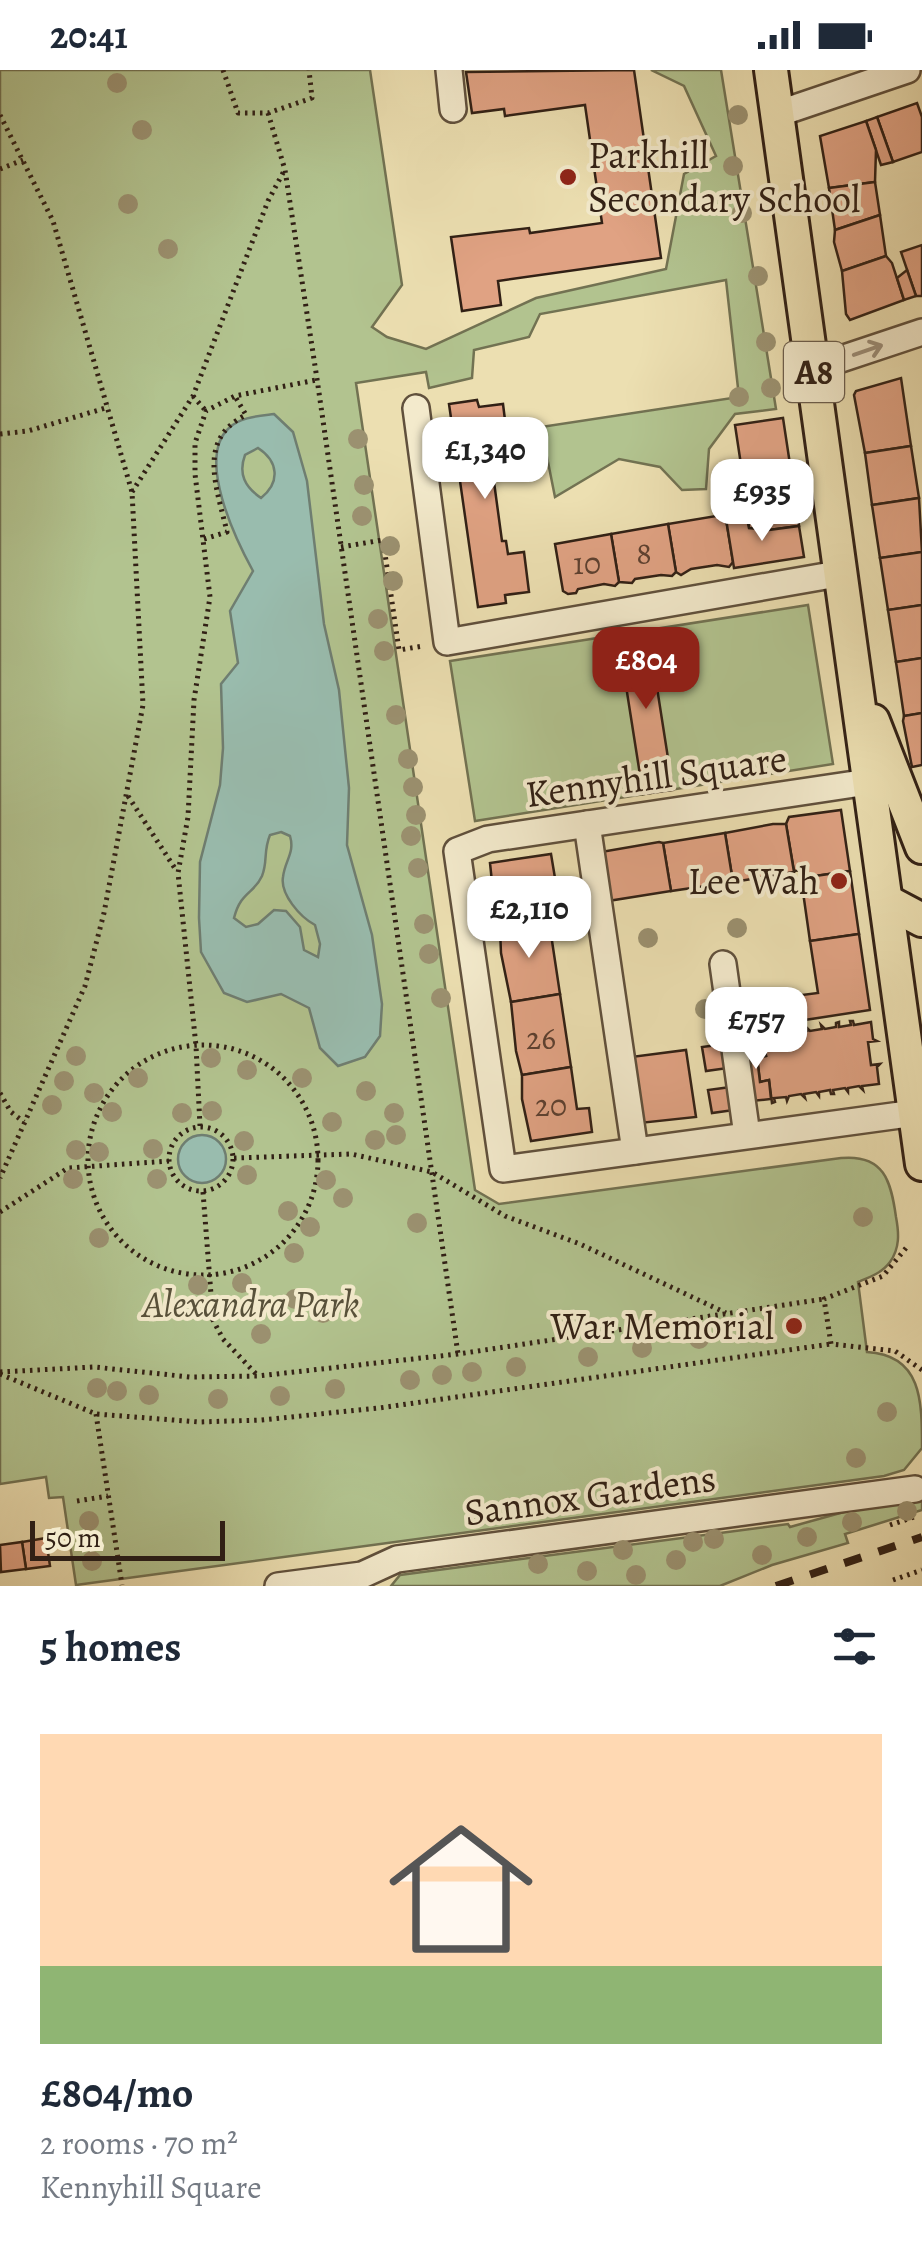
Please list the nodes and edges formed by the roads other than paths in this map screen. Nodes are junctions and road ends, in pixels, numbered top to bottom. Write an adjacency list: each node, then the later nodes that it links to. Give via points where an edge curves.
1 (449, 70): 4 (street)
2 (770, 70): 5 (main road, A8)
3 (906, 70): 5 (street)
4 (453, 110)
5 (777, 114): 7 (main road, A8)
6 (922, 332): 7 (street, one-way to 6)
7 (814, 368): 9 (main road, A8)
8 (416, 408): 9 (street, via 448,642)
9 (843, 574): 10 (main road, A8)
10 (855, 675): 11 (main road, A8); 13 (main road)
11 (868, 782): 12 (street, Kennyhill Square); 14 (main road, A8)
12 (587, 824): 19 (street); 19 (street, Kennyhill Square, via 488,839 457,851 503,1169)
13 (922, 848)
14 (886, 901): 15 (main road); 17 (main road, A8)
15 (922, 920)
16 (723, 964): 18 (street)
17 (914, 1113): 18 (street); 20 (main road, A8)
18 (747, 1136): 19 (street)
19 (635, 1151)
20 (922, 1164)
21 (915, 1489): 22 (street, Sannox Gardens, via 397,1559)
22 (362, 1580): 23 (street, Sannox Gardens)
23 (278, 1586)

